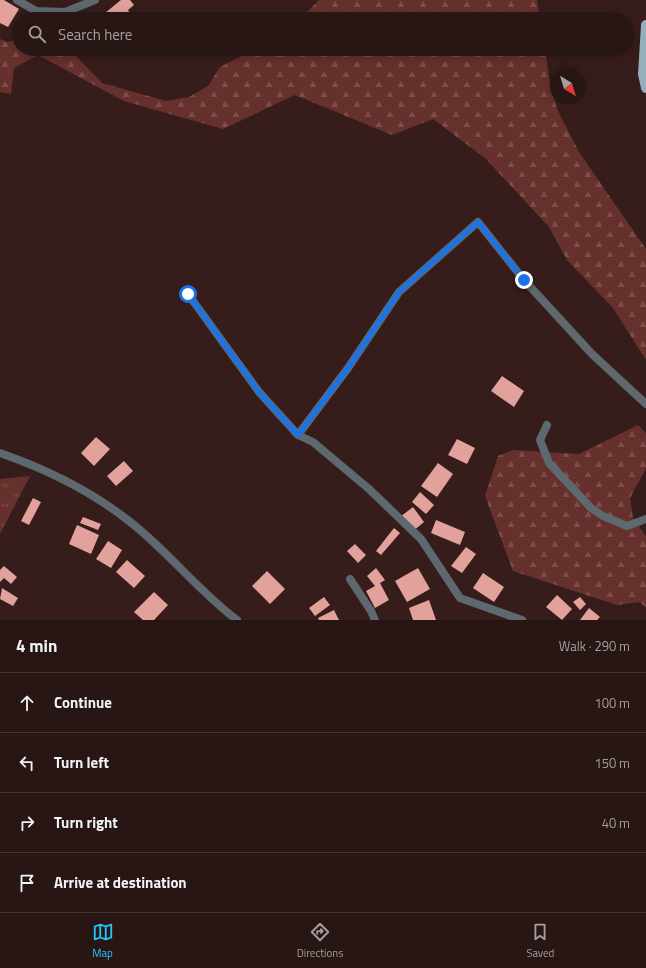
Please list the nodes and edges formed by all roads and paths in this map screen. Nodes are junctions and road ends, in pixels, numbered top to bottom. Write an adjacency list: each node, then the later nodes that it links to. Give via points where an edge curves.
1 (16, 0): 2 (street, via 36,10 65,12)
2 (94, 0)
3 (646, 25): 4 (main road)
4 (645, 44): 5 (main road, via 643,74)
5 (646, 88)
6 (188, 294): 9 (street, via 259,392)
7 (646, 404): 9 (street, via 592,354 524,280 478,222 399,292 348,368)
8 (547, 425): 11 (street, via 540,440 549,463 591,508 627,526)
9 (298, 435): 15 (street, via 313,442 369,489 421,539 460,598)
10 (0, 453): 13 (street, via 48,473 103,502 130,522)
11 (646, 519)
12 (350, 579): 14 (street)
13 (237, 620)
14 (375, 620)
15 (522, 620)

